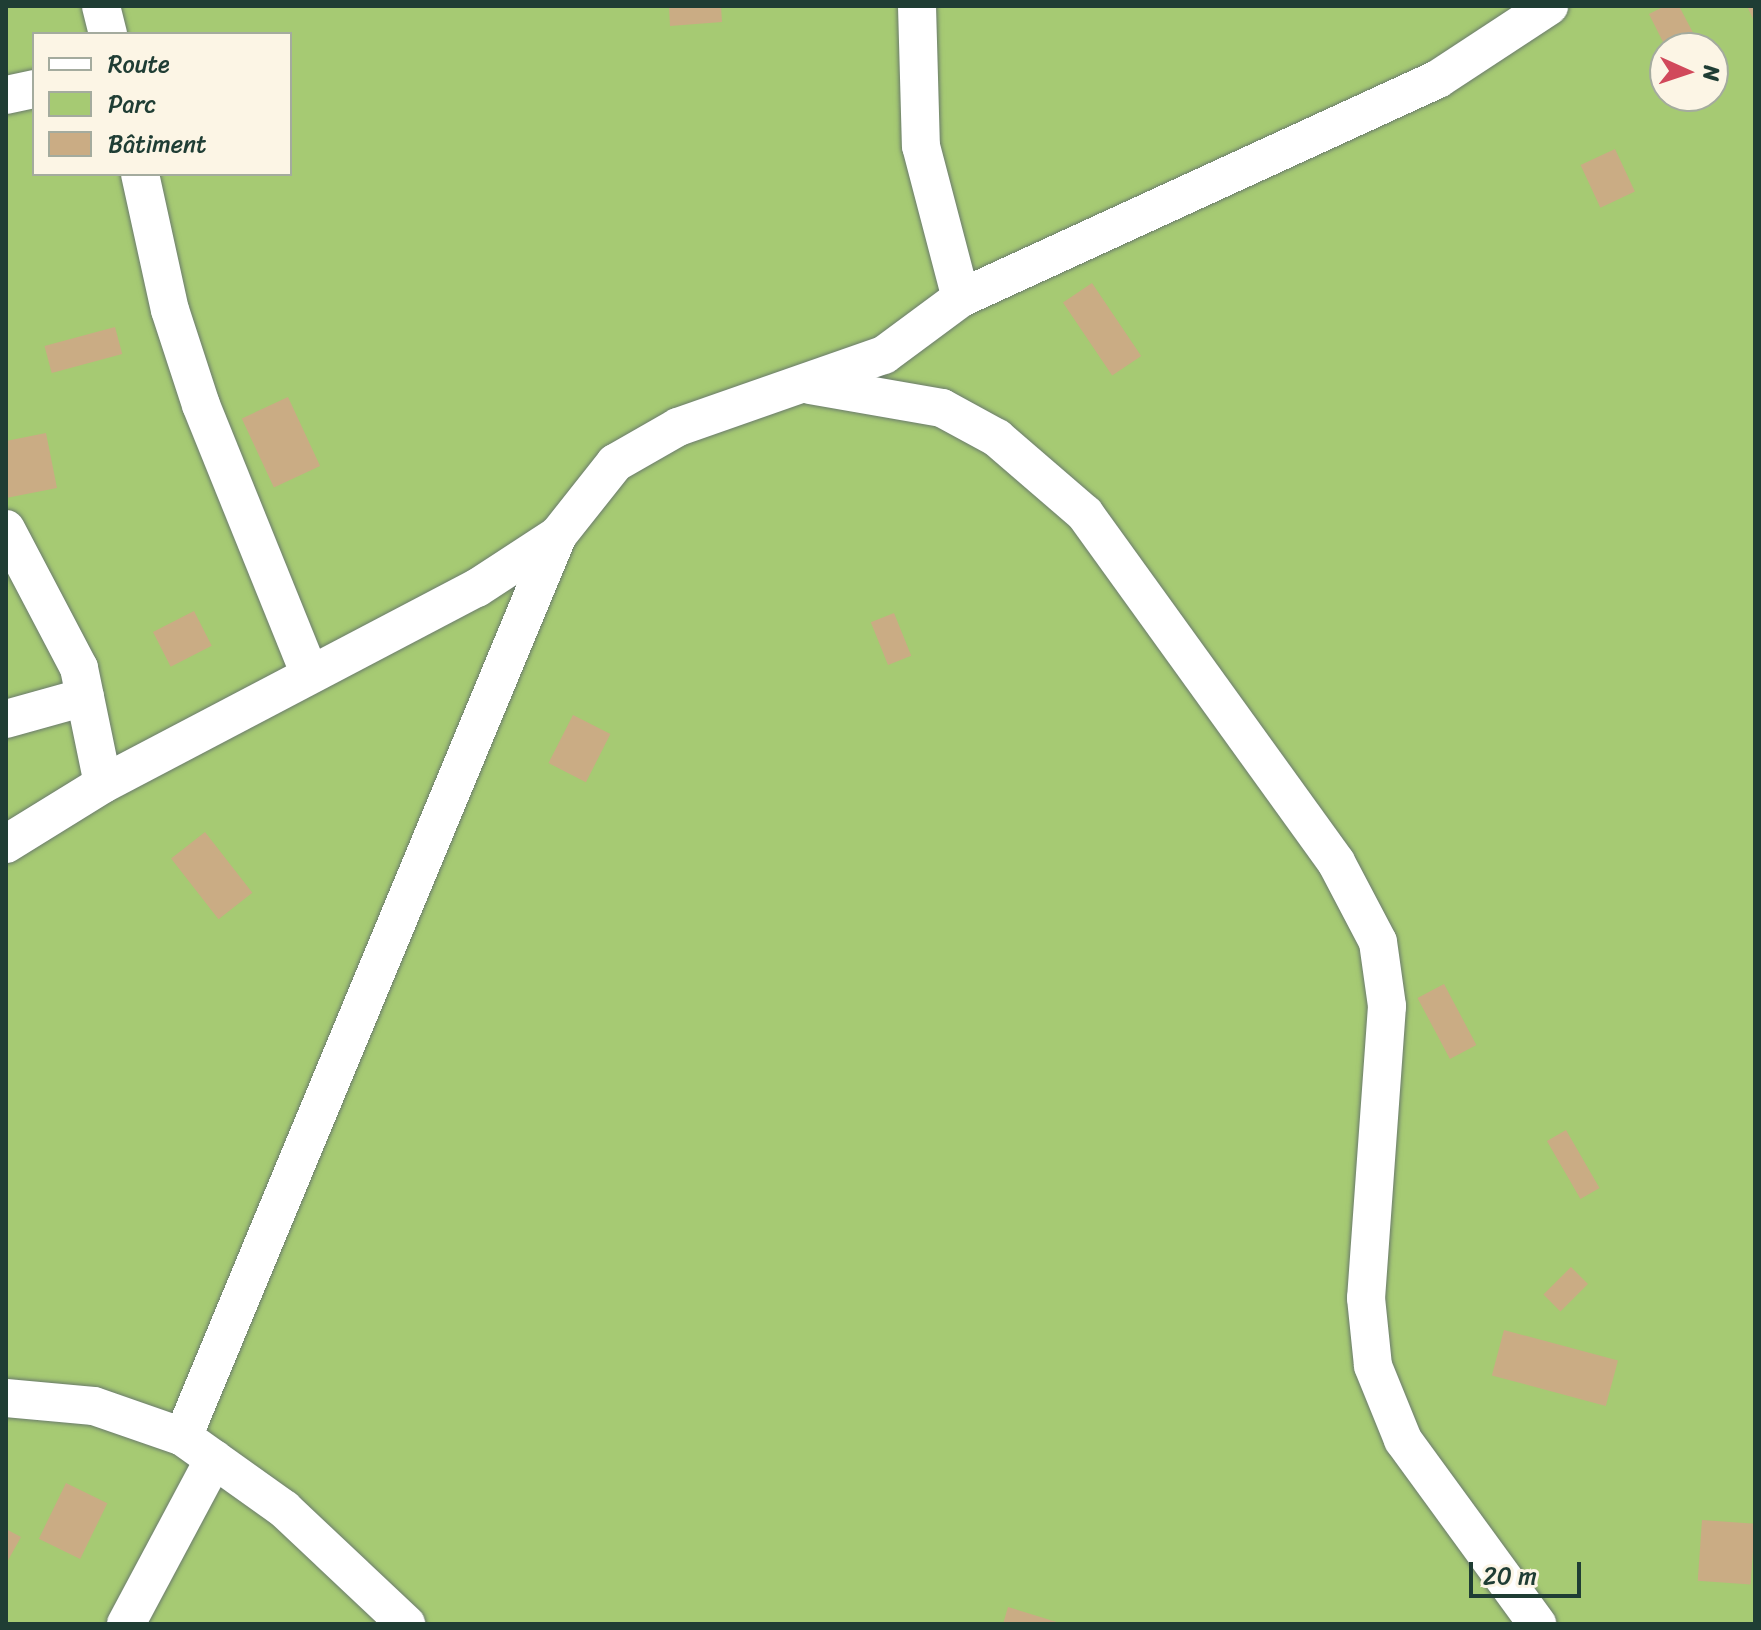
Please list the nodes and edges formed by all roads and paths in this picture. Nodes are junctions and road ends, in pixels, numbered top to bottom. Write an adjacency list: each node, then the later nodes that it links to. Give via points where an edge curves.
1 (101, 6): 4 (street)
2 (917, 6): 8 (street, via 921,146)
3 (1549, 6): 8 (street, via 1438,79)
4 (108, 32)
5 (32, 89): 6 (street)
6 (6, 95)
7 (140, 176): 12 (street, via 170,310 201,405)
8 (961, 298): 9 (street, via 884,355)
9 (810, 385): 11 (street, via 678,427 615,463); 22 (street, via 942,408 997,438 1085,514 1336,862 1378,942 1387,1006 1366,1298 1373,1366 1403,1440)
10 (6, 529): 13 (street, via 61,626)
11 (558, 535): 12 (street, via 477,588); 18 (street)
12 (309, 672): 15 (street)
13 (85, 697): 14 (street); 15 (street)
14 (6, 719)
15 (103, 784): 16 (street)
16 (6, 844)
17 (6, 1398): 18 (street, via 94,1406)
18 (183, 1437): 19 (street)
19 (214, 1459): 20 (street); 21 (street, via 284,1509)
20 (126, 1624)
21 (406, 1624)
22 (1537, 1624)

